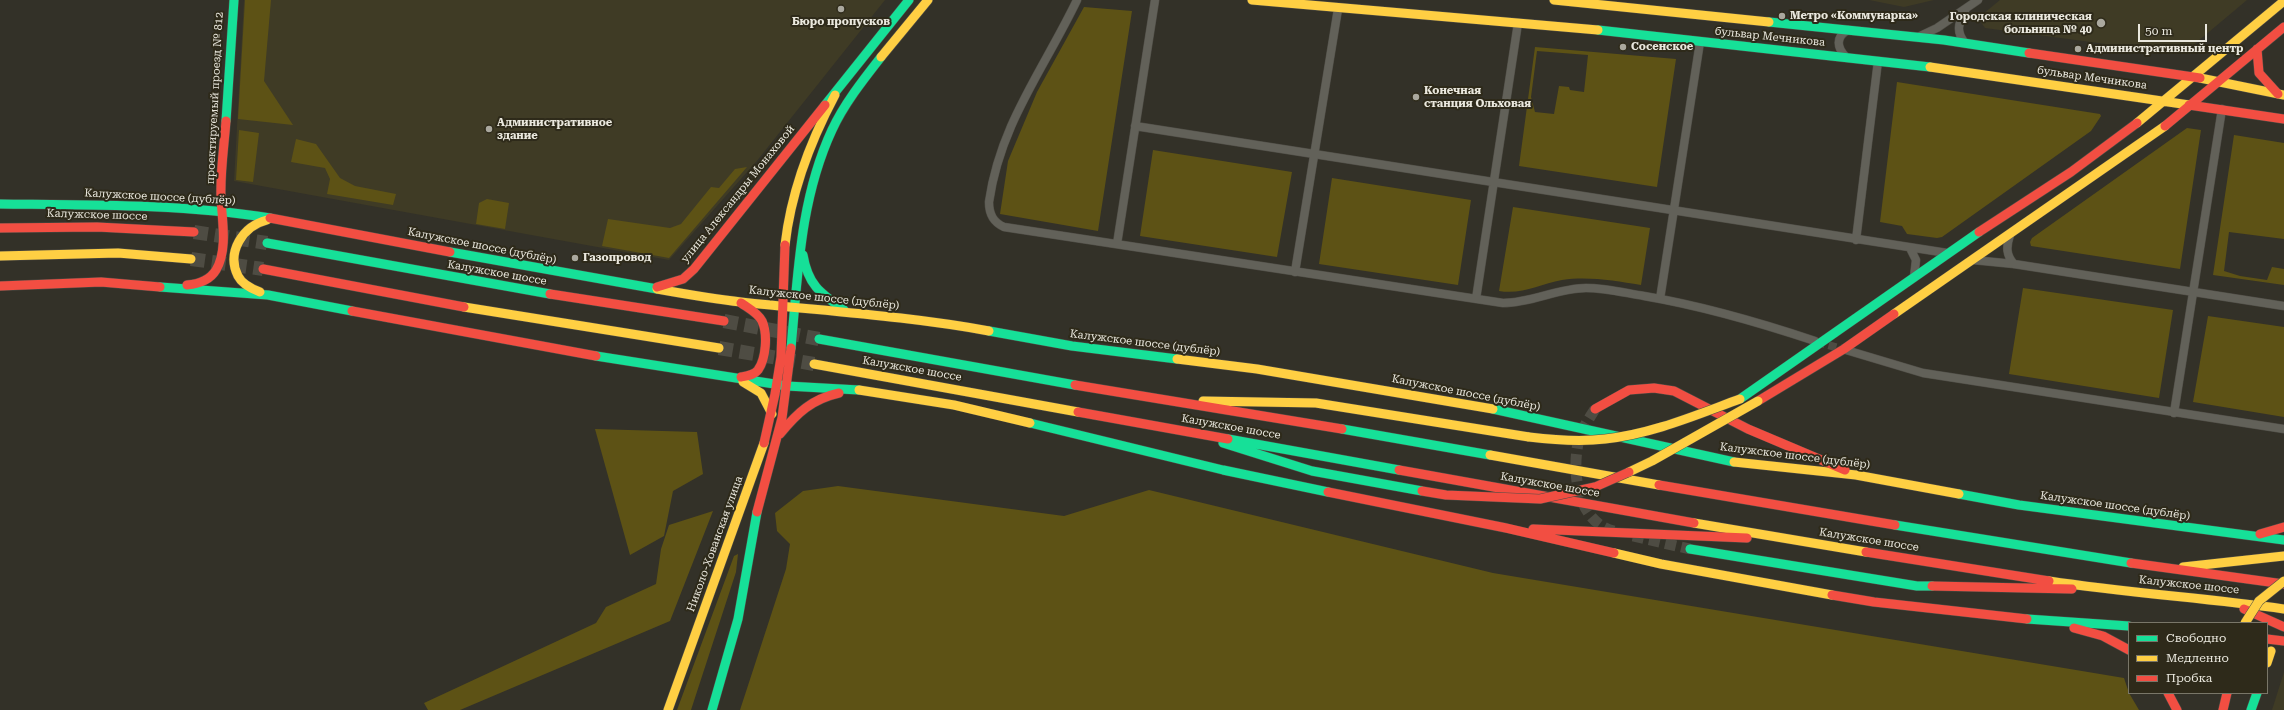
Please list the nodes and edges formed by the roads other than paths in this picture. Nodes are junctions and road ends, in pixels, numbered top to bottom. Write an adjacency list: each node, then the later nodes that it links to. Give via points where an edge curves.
1 (234, 0): 33 (main road, проектируемый проезд № 812, via 222,198)
2 (909, 0): 23 (main road, улица Александры Монаховой)
3 (928, 0): 39 (main road, via 864,80 840,117 824,148 802,224)
4 (1077, 0): 42 (street, via 1014,116 990,195 989,208 994,220 1004,227)
5 (1155, 0): 29 (street)
6 (1252, 0): 10 (main road, бульвар Мечникова)
7 (1554, 0): 14 (main road, бульвар Мечникова)
8 (1978, 0): 11 (street)
9 (2284, 1): 21 (main road)
10 (1338, 9): 12 (main road, бульвар Мечникова); 30 (street)
11 (1965, 11): 15 (street); 17 (street, via 1958,29 1959,36)
12 (1518, 23): 16 (main road, бульвар Мечникова); 31 (street)
13 (2284, 27): 18 (main road)
14 (1848, 30): 15 (main road, бульвар Мечникова); 19 (street, via 1841,35 1838,43 1840,51)
15 (1918, 37): 17 (main road, бульвар Мечникова)
16 (1700, 42): 19 (main road, бульвар Мечникова); 34 (street)
17 (1965, 43): 21 (main road, бульвар Мечникова)
18 (2257, 49): 22 (main road); 24 (main road, via 2260,73)
19 (1846, 57): 20 (main road, бульвар Мечникова)
20 (1878, 61): 25 (main road, бульвар Мечникова); 40 (street)
21 (2190, 78): 22 (main road, бульвар Мечникова); 25 (main road)
22 (2218, 81): 24 (main road, бульвар Мечникова); 26 (main road)
23 (835, 95): 54 (main road, улица Александры Монаховой, via 694,269 684,279); 60 (main road, улица Александры Монаховой, via 808,147 797,182 785,241)
24 (2281, 95)
25 (2164, 101): 26 (main road, бульвар Мечникова); 44 (main road, via 2071,172)
26 (2192, 104): 27 (main road, бульвар Мечникова); 38 (main road, via 2178,117)
27 (2222, 109): 28 (main road, бульвар Мечникова); 55 (street)
28 (2284, 119)
29 (1135, 126): 30 (street); 42 (street)
30 (1315, 154): 31 (street); 50 (street)
31 (1495, 183): 34 (street); 57 (street)
32 (0, 204): 33 (main road, Калужское шоссе (дублёр))
33 (224, 211): 35 (main road, Калужское шоссе (дублёр)); 53 (main road, проектируемый проезд № 812, via 218,266 214,273 197,284)
34 (1674, 211): 40 (street); 58 (street)
35 (275, 219): 54 (main road, Калужское шоссе (дублёр)); 56 (main road, via 252,223 244,230 237,250 236,270 241,282)
36 (0, 228): 37 (main road, Калужское шоссе, via 123,227)
37 (194, 232)
38 (2010, 235): 47 (main road); 48 (street, via 2007,249 2008,256)
39 (800, 240): 61 (main road); 63 (main road, via 808,280 816,290)
40 (1856, 240): 43 (street)
41 (267, 242): 64 (main road, Калужское шоссе, via 531,291)
42 (1117, 244): 50 (street)
43 (1910, 248): 44 (street); 51 (street, via 1916,264)
44 (1947, 253): 51 (main road)
45 (0, 256): 46 (main road, via 118,253)
46 (191, 260)
47 (1973, 260): 48 (street); 78 (main road, bridge, via 1844,349 1652,461 1595,487 1540,499 1446,496 1312,471)
48 (2014, 264): 55 (street)
49 (263, 269): 67 (main road, via 526,318)
50 (1295, 272): 57 (street)
51 (1914, 277): 74 (main road, bridge, via 1740,399 1656,429 1607,439 1570,441 1529,437 1316,403)
52 (0, 286): 53 (main road, via 102,282)
53 (174, 287): 56 (main road)
54 (647, 288): 59 (main road, Калужское шоссе (дублёр))
55 (2194, 292): 62 (street); 76 (street)
56 (268, 296): 70 (main road, via 543,348)
57 (1476, 299): 58 (street, via 1503,303 1518,302 1584,288)
58 (1660, 299): 66 (street, via 1741,317)
59 (740, 302): 60 (main road, Калужское шоссе (дублёр)); 70 (main road, via 756,312 765,333 758,370 752,375)
60 (782, 305): 61 (main road, Калужское шоссе (дублёр)); 71 (main road, Николо-Хованская улица, via 782,344)
61 (794, 306): 63 (main road, Калужское шоссе (дублёр)); 72 (main road)
62 (2284, 306)
63 (844, 311): 81 (main road, Калужское шоссе (дублёр), via 949,324 1072,346 1257,369 1465,402 1733,462)
64 (724, 321)
65 (819, 339): 74 (main road, Калужское шоссе)
66 (1815, 341)
67 (719, 348)
68 (1846, 350): 76 (street, via 1923,373)
69 (814, 364): 78 (main road, Калужское шоссе)
70 (737, 378): 71 (main road); 77 (main road, via 762,393)
71 (777, 384): 72 (main road); 77 (main road, Николо-Хованская улица)
72 (787, 386): 73 (main road); 80 (main road)
73 (853, 390): 80 (main road, via 821,396 805,405); 83 (main road, via 954,406 1223,470)
74 (1176, 400): 89 (main road, Калужское шоссе, via 2042,551)
75 (1595, 409): 81 (main road, via 1629,390 1654,388 1674,391 1748,429)
76 (2174, 412): 79 (street)
77 (772, 414): 106 (main road, Николо-Хованская улица, via 764,443)
78 (1176, 429): 85 (main road, Калужское шоссе)
79 (2284, 429)
80 (779, 435): 107 (main road, via 756,515 735,634)
81 (1856, 475): 84 (main road, Калужское шоссе (дублёр), via 2019,505)
82 (2284, 527): 84 (main road)
83 (1506, 528): 85 (main road); 94 (main road, via 1661,564 1866,601)
84 (2250, 536): 86 (main road, Калужское шоссе (дублёр))
85 (1786, 540): 91 (main road, Калужское шоссе)
86 (2284, 540)
87 (1690, 549): 91 (main road, via 1917,586)
88 (2284, 556): 89 (main road)
89 (2164, 569): 90 (main road, Калужское шоссе)
90 (2284, 582): 95 (main road, bridge, via 2259,601)
91 (2110, 590): 92 (main road, Калужское шоссе)
92 (2227, 601): 93 (main road, Калужское шоссе); 97 (main road)
93 (2284, 609)
94 (2026, 619): 96 (main road); 100 (main road, via 2095,632)
95 (2246, 622)
96 (2128, 626)
97 (2284, 627)
98 (2268, 640): 99 (main road)
99 (2284, 642)
100 (2128, 649)
101 (2271, 651): 102 (main road)
102 (2268, 660)
103 (2169, 694): 108 (main road)
104 (2227, 694): 109 (main road)
105 (2257, 694): 110 (main road)
106 (668, 710)
107 (712, 710)
108 (2177, 710)
109 (2223, 710)
110 (2251, 710)

